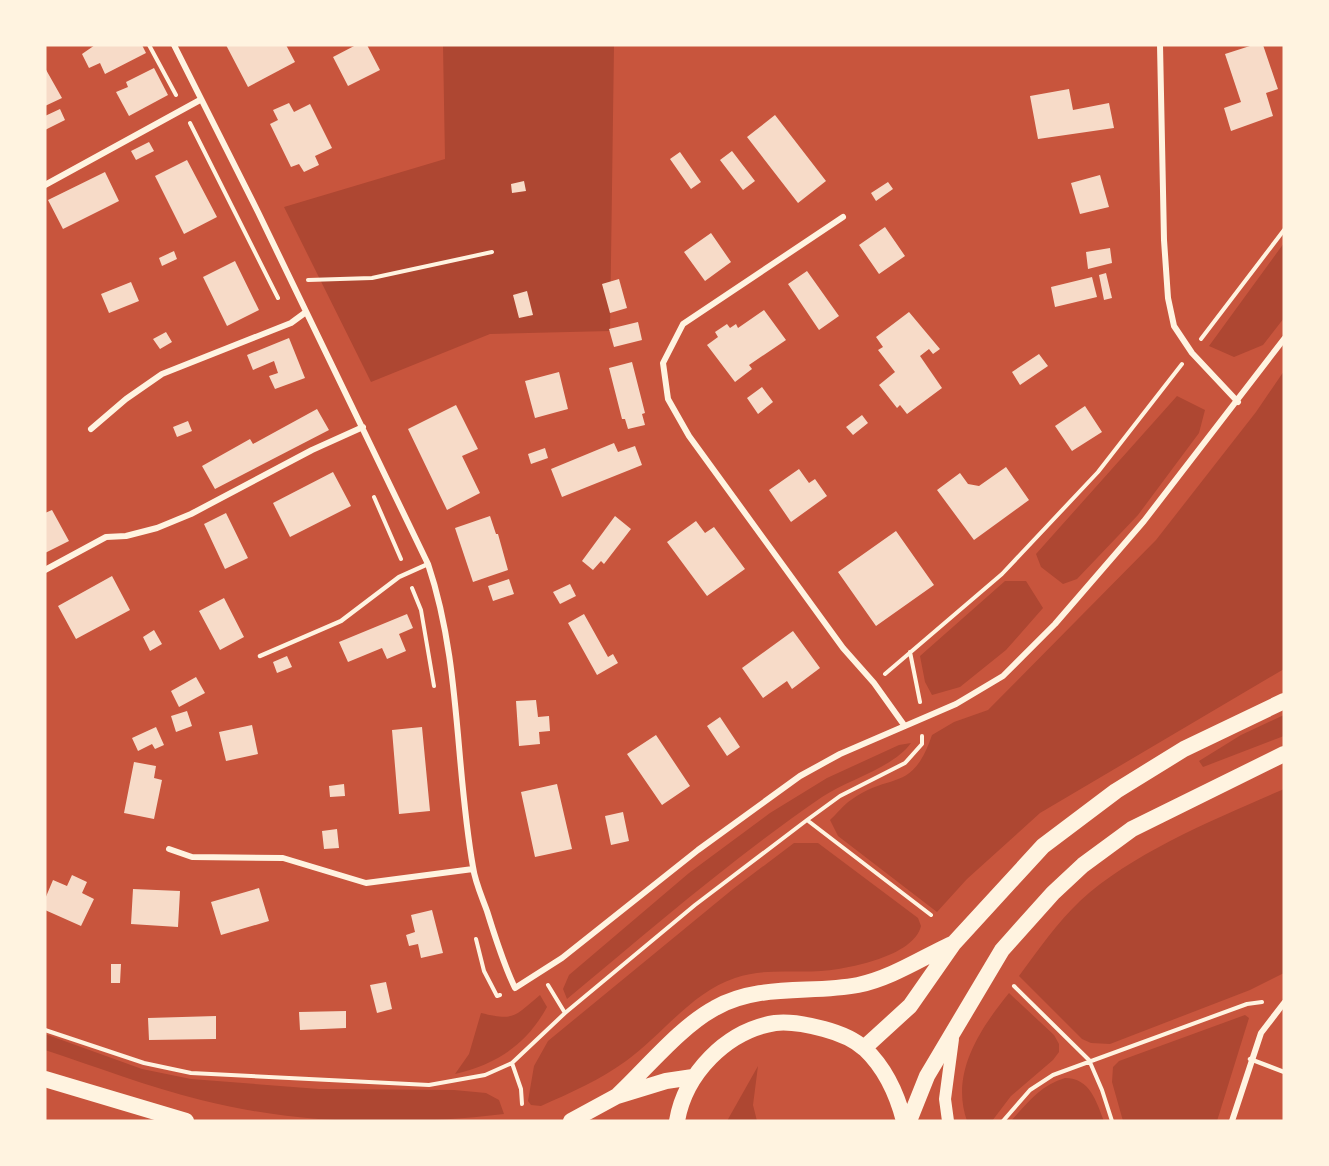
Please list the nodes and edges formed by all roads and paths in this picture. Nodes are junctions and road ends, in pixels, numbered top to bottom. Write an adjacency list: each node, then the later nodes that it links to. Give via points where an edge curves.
1 (149, 45): 5 (path)
2 (174, 45): 4 (street)
3 (1160, 45): 14 (street, via 1168,298 1174,326)
4 (200, 100): 5 (street); 10 (street)
5 (183, 109): 6 (street); 12 (path)
6 (45, 185)
7 (843, 217): 23 (street, via 683,324 663,363 664,381 668,399 689,436 843,648)
8 (1284, 230): 14 (path)
9 (492, 252): 10 (path, via 372,278)
10 (290, 281): 11 (street)
11 (306, 312): 12 (street); 16 (street)
12 (291, 323): 17 (street, via 162,374)
13 (1284, 339): 15 (street)
14 (1192, 352): 15 (street); 23 (path, via 1098,472 1002,574)
15 (1238, 402): 26 (street, via 1144,521 1055,624 1003,676 956,704)
16 (363, 427): 19 (street); 20 (street, via 191,514 157,528 106,537)
17 (91, 429)
18 (370, 487): 21 (path)
19 (428, 564): 21 (lane); 29 (street, via 442,604 450,645)
20 (45, 570)
21 (406, 573): 22 (lane, via 341,621); 24 (path, via 421,610)
22 (260, 656)
23 (874, 683): 26 (street)
24 (435, 691)
25 (1284, 701): 32 (highway, via 1184,749 1116,791 1043,846)
26 (904, 726): 33 (street, via 840,754 754,807)
27 (1284, 754): 40 (highway, via 1132,830 1083,865 1002,950)
28 (169, 849): 29 (street, via 192,857 283,858 366,883)
29 (473, 869): 35 (street)
30 (932, 915): 38 (path, via 807,820 695,905)
31 (476, 938): 35 (path, via 484,971 497,996)
32 (954, 943): 41 (highway, via 910,1006); 48 (highway, via 860,985 770,992 737,998 717,1007 696,1020)
33 (541, 972): 35 (street); 38 (path)
34 (1014, 986): 43 (path)
35 (515, 988)
36 (1266, 1002): 43 (path, via 1247,1004)
37 (1284, 1003): 42 (street, via 1261,1033)
38 (565, 1013): 44 (path)
39 (45, 1029): 44 (path, via 144,1063 191,1073 429,1085 485,1075)
40 (954, 1030): 54 (highway, via 927,1076); 55 (main road, via 945,1099)
41 (864, 1048): 46 (highway, via 834,1032 776,1023 740,1037 714,1054); 53 (highway, via 888,1078)
42 (1250, 1059): 45 (lane); 58 (street)
43 (1089, 1060): 56 (path, via 1030,1090); 57 (path)
44 (512, 1063): 49 (path)
45 (1284, 1072)
46 (693, 1077): 48 (highway); 52 (highway)
47 (45, 1079): 50 (highway)
48 (617, 1096): 51 (highway)
49 (522, 1104)
50 (186, 1121)
51 (570, 1121)
52 (677, 1121)
53 (904, 1121)
54 (909, 1121)
55 (948, 1121)
56 (1003, 1121)
57 (1112, 1121)
58 (1232, 1121)

